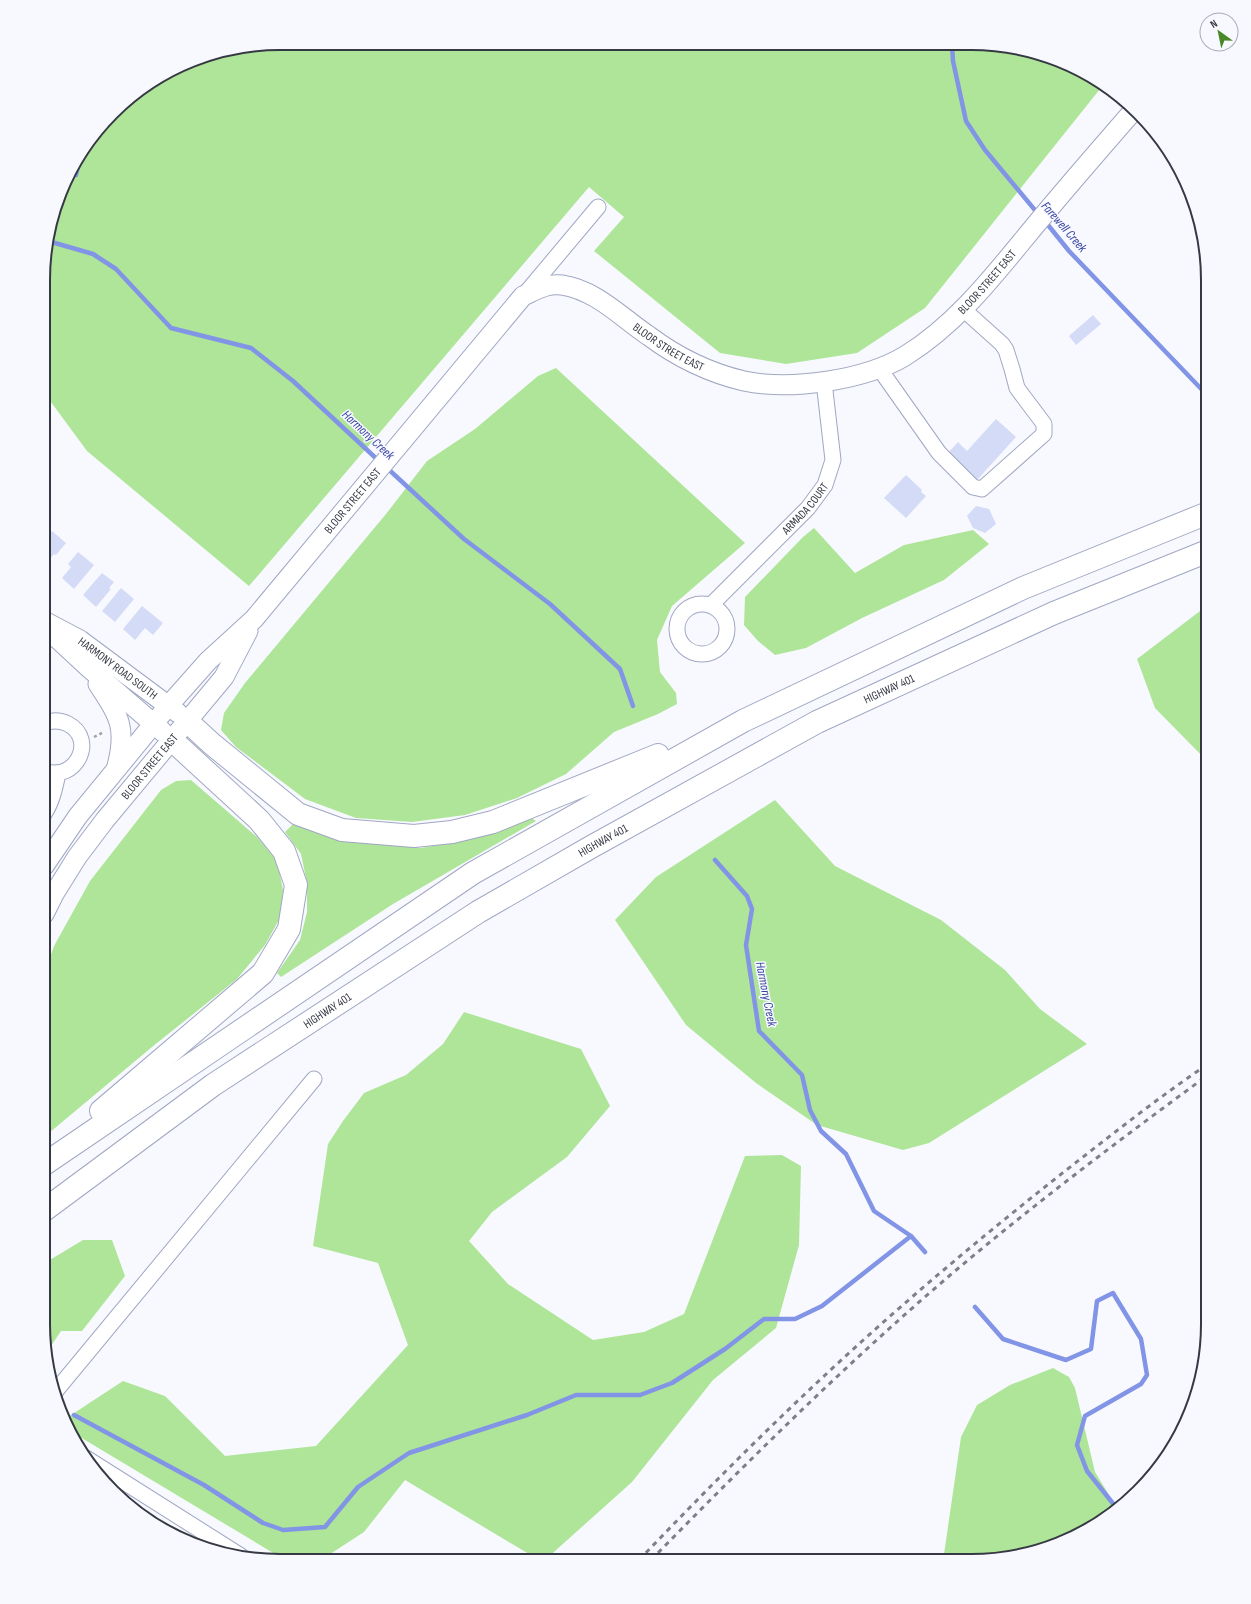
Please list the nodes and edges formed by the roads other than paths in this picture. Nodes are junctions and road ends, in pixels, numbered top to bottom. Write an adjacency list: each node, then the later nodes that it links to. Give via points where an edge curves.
1 (1131, 114): 4 (main road, BLOOR STREET EAST)
2 (598, 207): 3 (street)
3 (523, 296): 6 (main road, BLOOR STREET EAST, via 543,286 561,285 580,290 599,300 670,350 721,374 766,384); 10 (main road, BLOOR STREET EAST)
4 (963, 309): 5 (main road, BLOOR STREET EAST, via 927,342 904,357); 5 (street, via 1002,344 1017,388 1044,424 1044,434 982,489 973,487 939,453)
5 (879, 368): 6 (main road, BLOOR STREET EAST, via 853,377)
6 (824, 382): 9 (street, ARMADA COURT, via 833,460 825,485 808,508)
7 (1201, 516): 17 (highway, via 1023,588)
8 (1201, 554): 28 (highway, HIGHWAY 401, via 1054,613 817,722 591,847 478,912 213,1085)
9 (712, 606)
10 (254, 619): 14 (main road, BLOOR STREET EAST, via 208,661); 16 (main road, BLOOR STREET EAST, via 224,677)
11 (50, 624): 14 (main road, HARMONY ROAD SOUTH, via 80,640)
12 (50, 632): 13 (main road, HARMONY ROAD SOUTH)
13 (88, 667): 18 (main road, HARMONY ROAD SOUTH); 20 (main road, via 116,711 122,738)
14 (169, 705): 16 (main road, HARMONY ROAD SOUTH); 18 (main road, BLOOR STREET EAST)
15 (50, 721): 21 (street, via 63,722 78,732 82,750 79,759 70,768)
16 (187, 721): 17 (highway, via 298,814 342,830 414,836 452,832 493,822); 19 (main road, BLOOR STREET EAST)
17 (743, 721): 27 (highway, via 473,873)
18 (154, 723): 19 (main road, HARMONY ROAD SOUTH); 20 (main road, BLOOR STREET EAST)
19 (172, 740): 24 (main road, BLOOR STREET EAST, via 77,857); 26 (highway, via 259,820 284,851 296,885 289,930 263,973)
20 (117, 770): 23 (main road, BLOOR STREET EAST, via 78,816)
21 (51, 772): 22 (street, via 54,792)
22 (50, 801)
23 (50, 857)
24 (50, 902)
25 (314, 1079): 29 (street)
26 (50, 1158)
27 (50, 1159)
28 (50, 1206)
29 (59, 1387)
30 (100, 1467): 31 (street)
31 (229, 1548)

